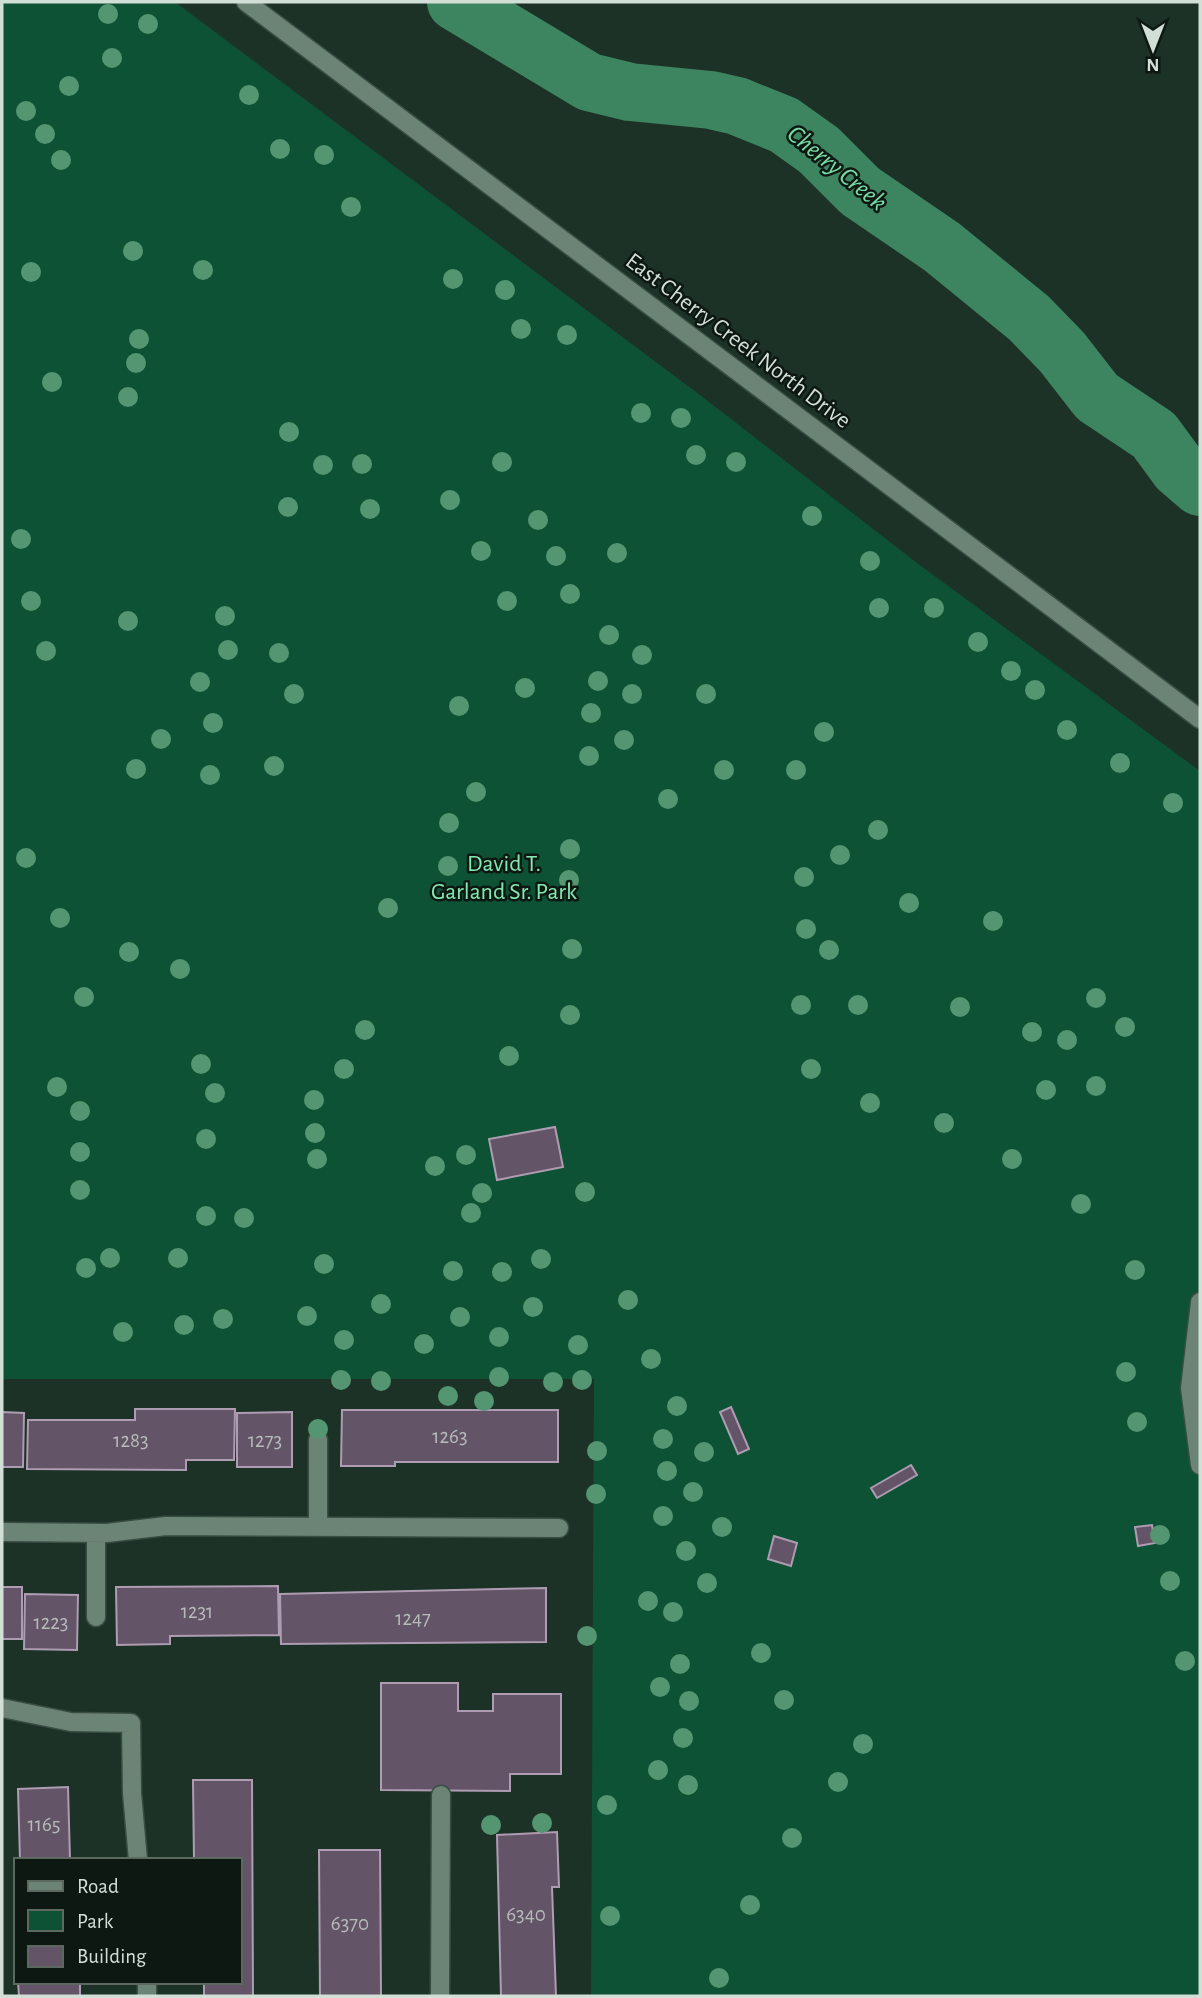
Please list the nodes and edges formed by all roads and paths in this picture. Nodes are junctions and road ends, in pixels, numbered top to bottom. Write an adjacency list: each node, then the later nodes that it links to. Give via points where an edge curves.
1 (246, 2): 2 (street, East Cherry Creek North Drive)
2 (1200, 719)
3 (1200, 1302): 5 (street, via 1190,1388)
4 (318, 1440): 6 (street)
5 (1200, 1465)
6 (318, 1527): 7 (street); 9 (street, via 166,1526)
7 (559, 1528)
8 (2, 1532): 9 (street)
9 (96, 1533): 10 (street)
10 (96, 1617)
11 (2, 1708): 13 (street, via 71,1722 131,1723)
12 (441, 1795): 14 (street)
13 (138, 1858)
14 (440, 1996)

